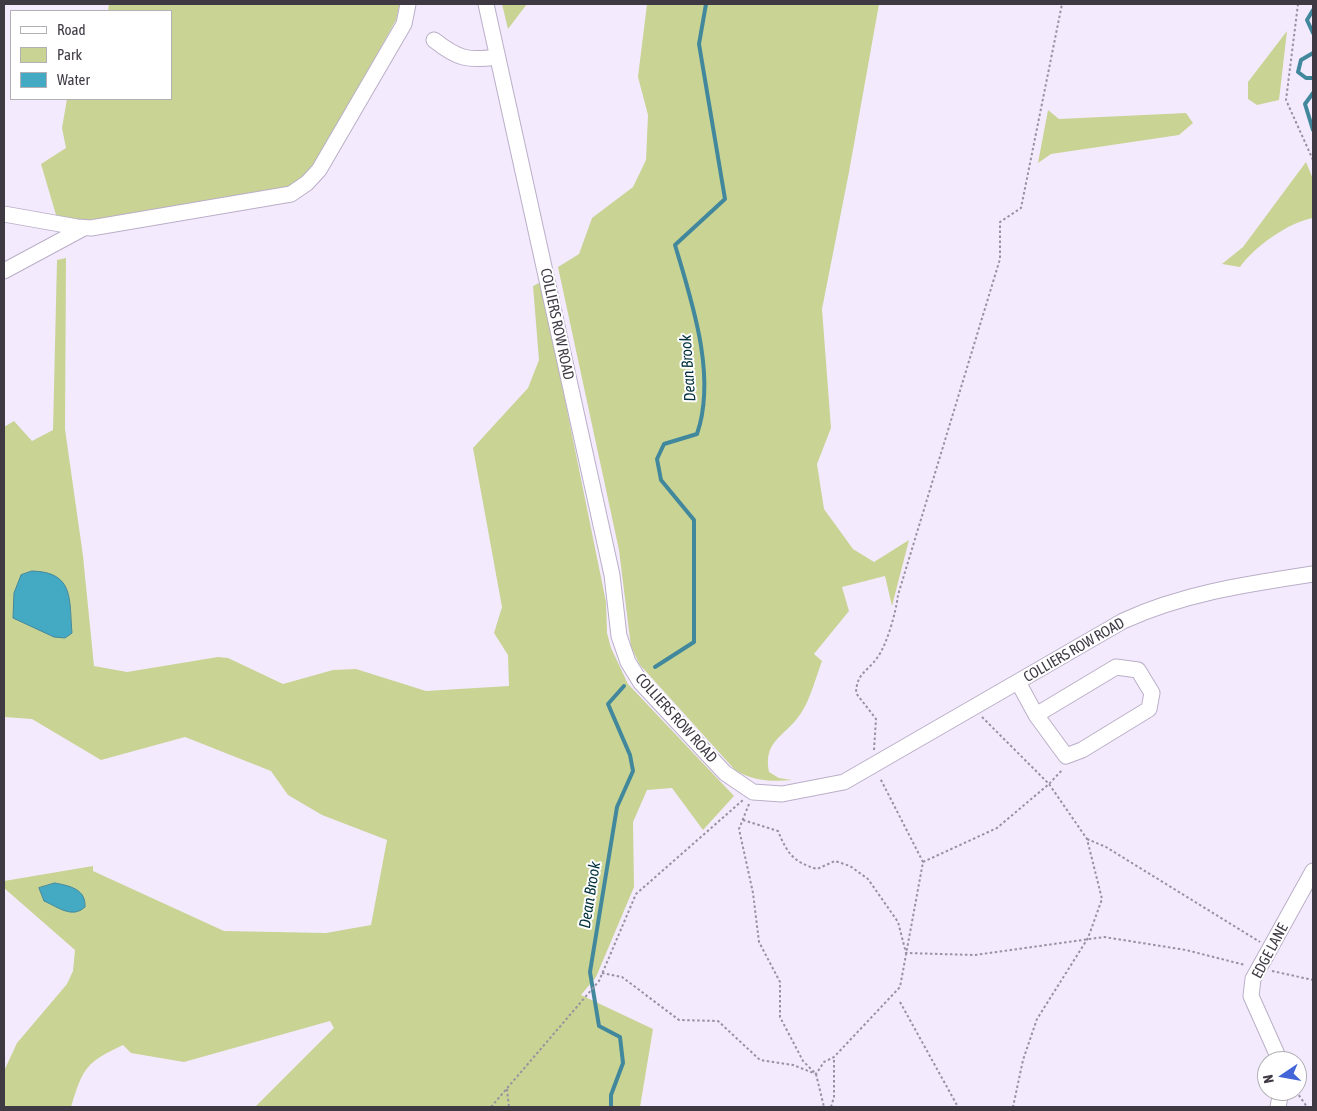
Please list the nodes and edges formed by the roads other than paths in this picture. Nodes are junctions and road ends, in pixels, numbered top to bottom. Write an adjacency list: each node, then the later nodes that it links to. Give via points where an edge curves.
1 (408, 4): 6 (street, via 404,24 319,170 307,183 291,194)
2 (486, 4): 4 (street, COLLIERS ROW ROAD)
3 (434, 40): 4 (street, via 446,50 471,60)
4 (498, 57): 9 (street, COLLIERS ROW ROAD, via 610,566 622,645 641,683 725,773 753,792 782,794 844,782)
5 (4, 214): 6 (street)
6 (84, 228): 7 (street)
7 (4, 271)
8 (1313, 574): 9 (street, COLLIERS ROW ROAD, via 1241,585 1155,607 1123,621)
9 (1018, 682): 10 (street)
10 (1036, 715): 10 (street, via 1066,756 1082,750 1149,709 1152,693 1138,670 1116,667)
11 (1313, 871): 12 (street, EDGE LANE, via 1253,979 1251,996)
12 (1276, 1051)

